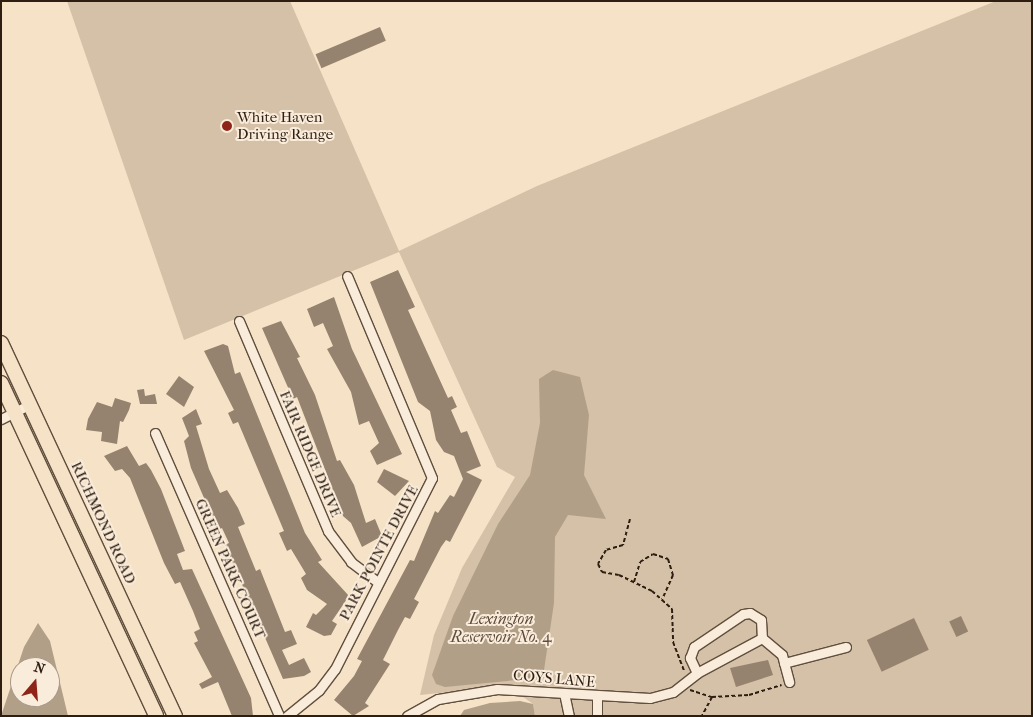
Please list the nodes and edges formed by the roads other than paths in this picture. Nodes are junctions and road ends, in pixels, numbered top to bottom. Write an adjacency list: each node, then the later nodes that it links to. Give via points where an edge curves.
1 (347, 276): 9 (street, PARK POINTE DRIVE, via 432,478)
2 (239, 321): 9 (street, FAIR RIDGE DRIVE, via 328,531 351,562)
3 (1, 344): 5 (highway, RICHMOND ROAD)
4 (1, 383): 6 (highway)
5 (30, 404): 6 (street); 18 (highway, RICHMOND ROAD)
6 (15, 412): 7 (street); 17 (highway)
7 (1, 419)
8 (155, 433): 19 (street, GREEN PARK COURT)
9 (378, 582): 20 (street, PARK POINTE DRIVE, via 334,669 319,690)
10 (762, 638): 12 (street, via 782,655); 13 (street, COYS LANE); 13 (street, via 761,620 750,613 743,614 694,647 690,658)
11 (846, 647): 12 (street)
12 (784, 663): 14 (street)
13 (697, 674): 16 (street, COYS LANE, via 686,684 650,698)
14 (789, 682)
15 (564, 693): 16 (street, COYS LANE); 21 (street, COYS LANE, via 482,690 438,699); 22 (street)
16 (598, 697): 23 (street)
17 (156, 716)
18 (175, 716)
19 (279, 716)
20 (287, 716)
21 (407, 716)
22 (569, 716)
23 (597, 716)

